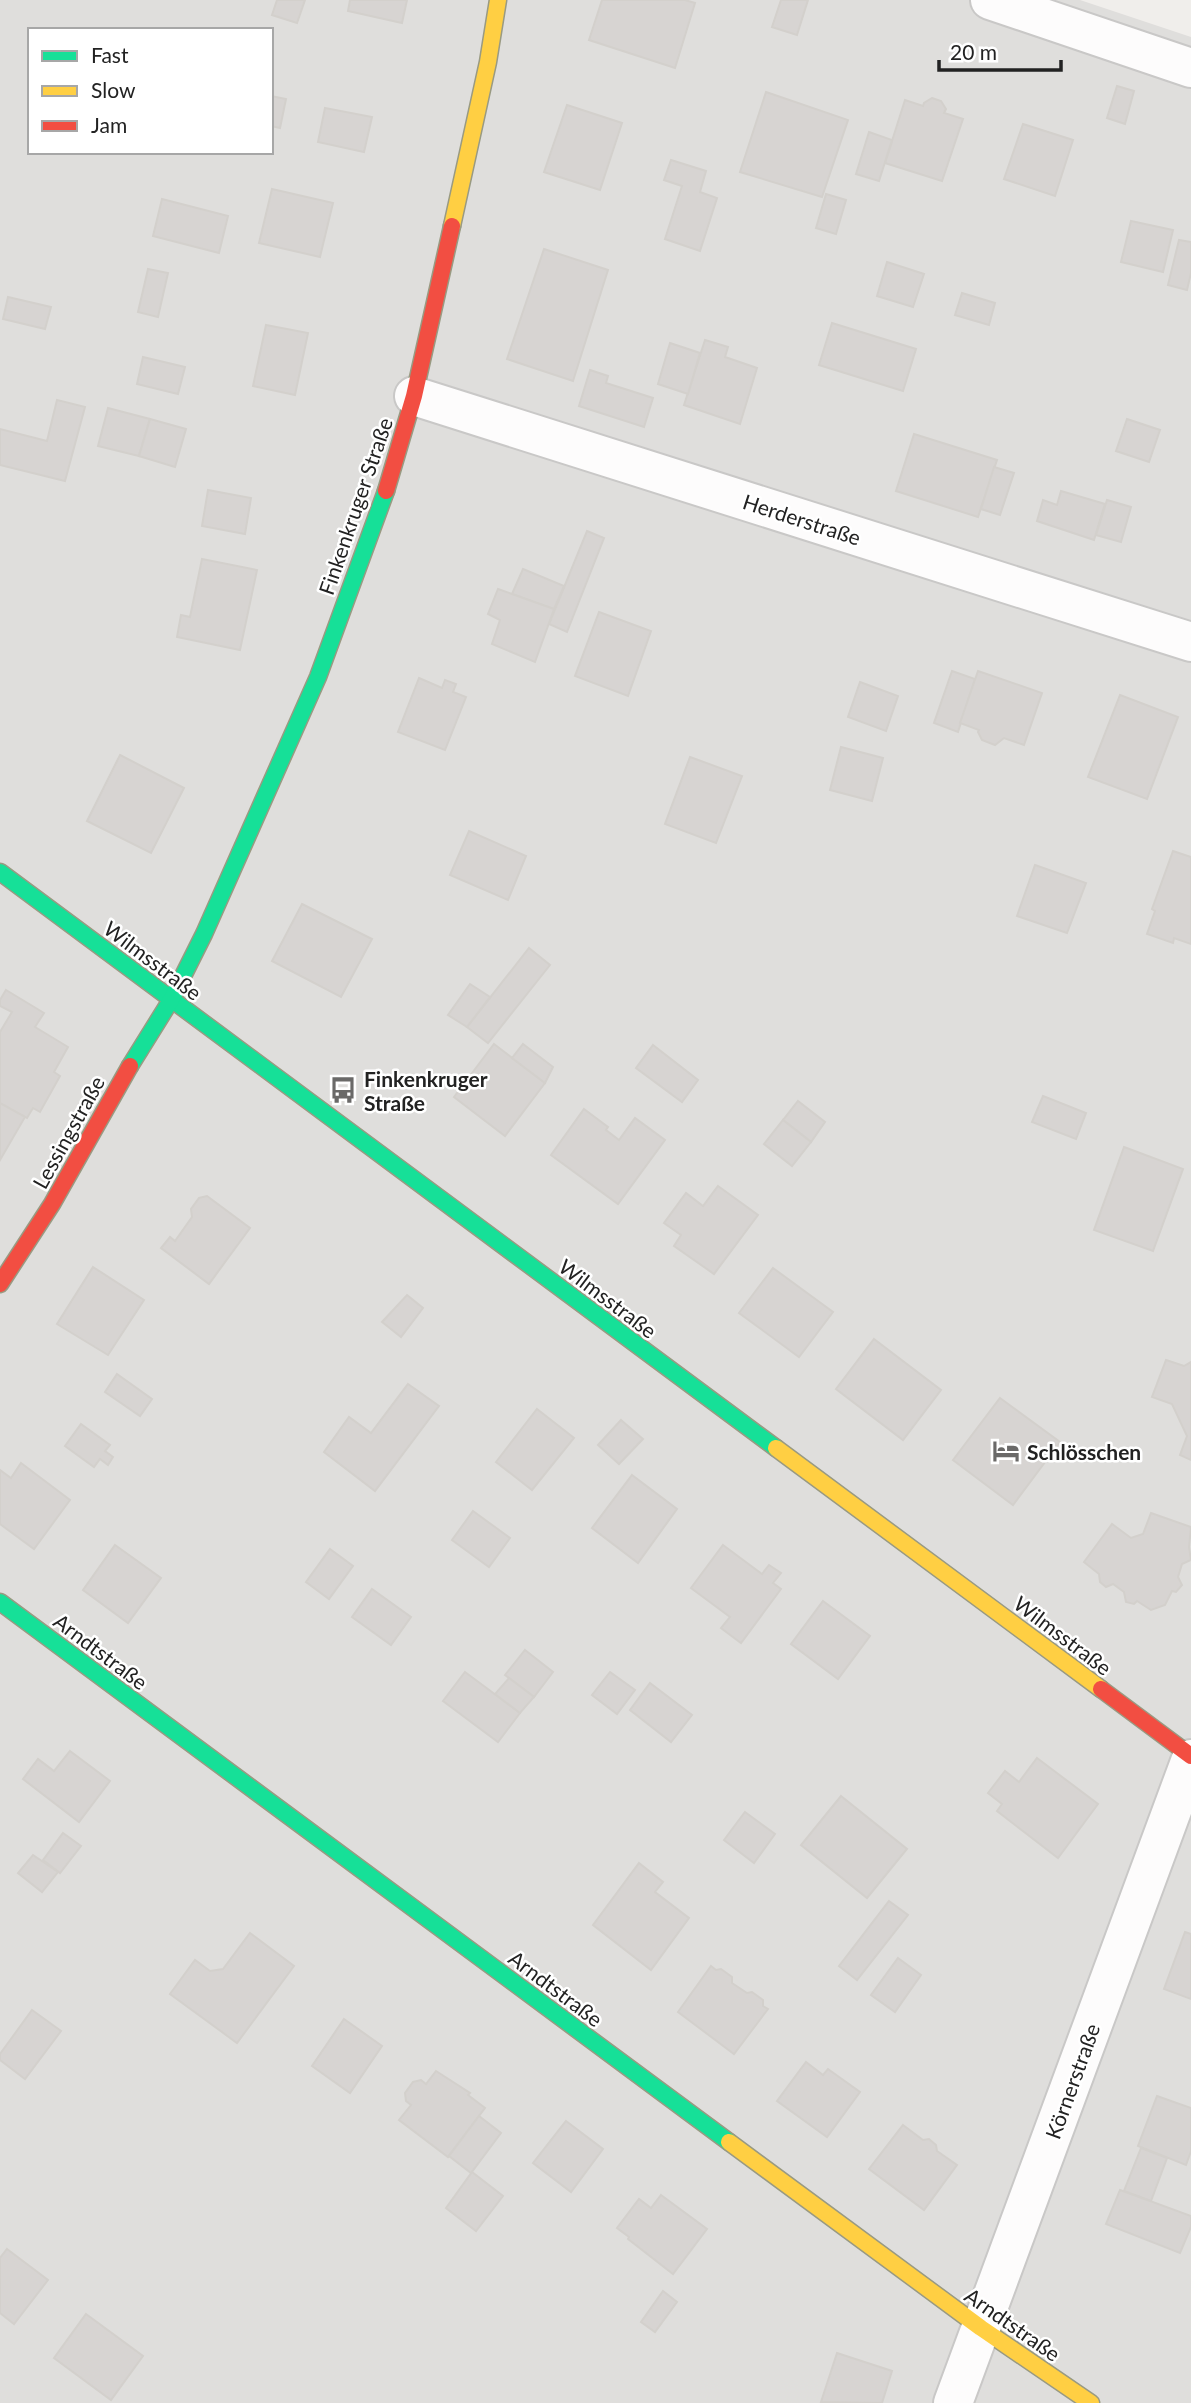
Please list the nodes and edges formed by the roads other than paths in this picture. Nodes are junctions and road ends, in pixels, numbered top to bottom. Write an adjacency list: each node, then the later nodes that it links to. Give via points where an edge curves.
1 (498, 0): 4 (street, Finkenkruger Straße)
2 (990, 0): 3 (street)
3 (1191, 68)
4 (414, 396): 5 (street, Herderstraße); 7 (street, Finkenkruger Straße, via 383,500 318,677)
5 (1191, 642)
6 (0, 872): 7 (street, Wilmsstraße)
7 (171, 1000): 8 (street, Lessingstraße); 10 (street, Wilmsstraße)
8 (0, 1284)
9 (0, 1602): 11 (street, Arndtstraße)
10 (1191, 1758): 11 (street, Körnerstraße)
11 (981, 2328): 12 (street, Körnerstraße); 13 (street, Arndtstraße)
12 (953, 2403)
13 (1091, 2403)

